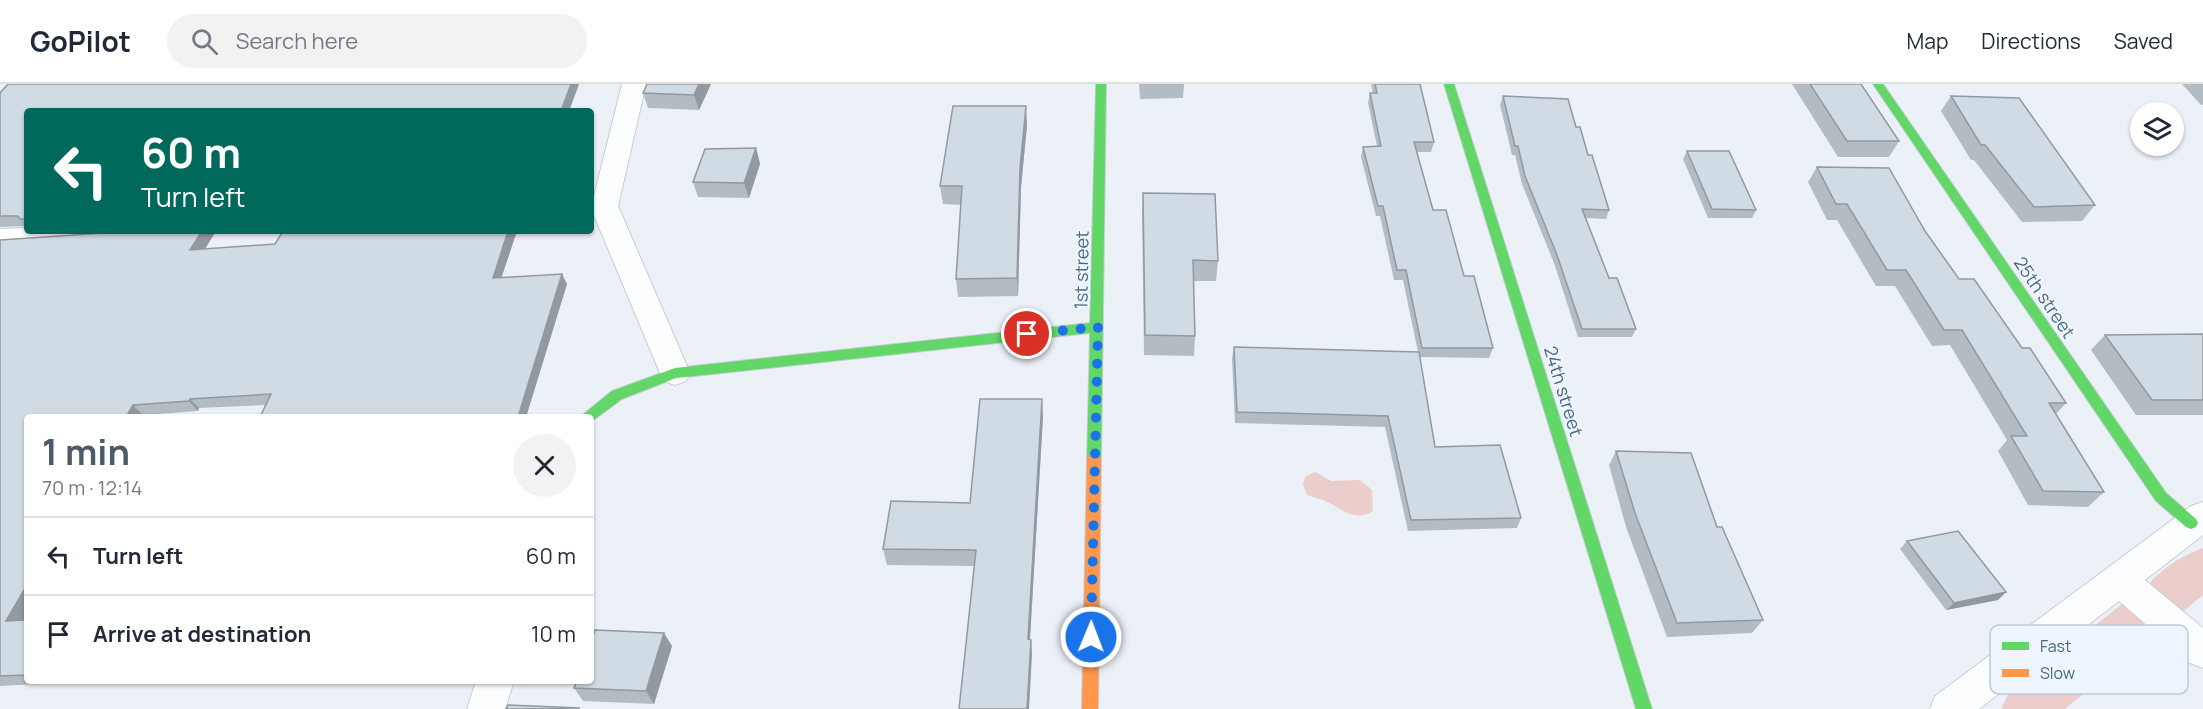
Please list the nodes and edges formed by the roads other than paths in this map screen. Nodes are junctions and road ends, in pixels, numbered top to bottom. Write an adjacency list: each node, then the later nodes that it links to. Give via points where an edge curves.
1 (634, 84): 5 (street)
2 (1101, 84): 8 (street, 1st street)
3 (1449, 84): 21 (street, 24th street)
4 (1878, 84): 11 (street, 25th street, via 2160,497)
5 (598, 206): 9 (street)
6 (89, 234): 7 (street)
7 (0, 239)
8 (1098, 327): 9 (street); 20 (street, 1st street)
9 (675, 373): 10 (street, via 625,389)
10 (590, 414)
11 (2197, 520): 12 (street)
12 (2119, 579): 13 (street); 14 (street)
13 (2059, 625)
14 (2173, 625)
15 (2188, 638): 16 (street)
16 (2203, 651)
17 (1990, 678): 22 (street)
18 (494, 684): 19 (street)
19 (486, 709)
20 (1090, 709)
21 (1644, 709)
22 (1949, 709)

